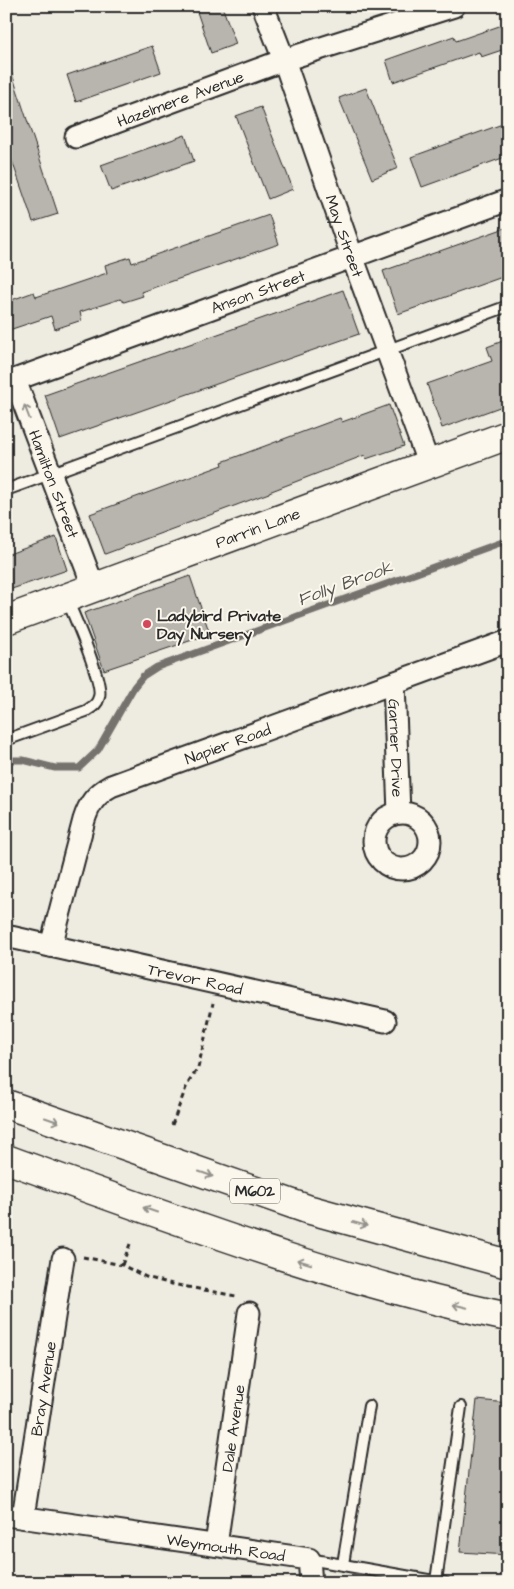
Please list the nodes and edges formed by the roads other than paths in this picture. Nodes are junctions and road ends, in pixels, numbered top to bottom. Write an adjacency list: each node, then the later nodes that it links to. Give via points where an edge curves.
1 (263, 6): 3 (street, May Street)
2 (454, 6): 3 (street, Hazelmere Avenue)
3 (284, 60): 4 (street, Hazelmere Avenue); 6 (street, May Street)
4 (76, 136)
5 (508, 200): 6 (street, Anson Street)
6 (352, 256): 8 (street, May Street); 9 (street, Anson Street)
7 (508, 306): 8 (lane)
8 (388, 351): 11 (street, May Street); 12 (lane)
9 (10, 382): 12 (street, Hamilton Street, one-way to 9)
10 (508, 435): 11 (main road, Parrin Lane)
11 (429, 465): 14 (main road, Parrin Lane)
12 (50, 474): 13 (lane); 14 (street, Hamilton Street)
13 (6, 490)
14 (94, 588): 15 (main road, Parrin Lane)
15 (67, 598): 16 (main road, Parrin Lane); 19 (lane, via 97,677 99,699 86,710)
16 (6, 620)
17 (508, 641): 18 (street, Napier Road)
18 (394, 683): 20 (street, Garner Drive); 22 (street, Napier Road, via 102,791 88,808 84,820)
19 (6, 740)
20 (400, 813)
21 (6, 936): 22 (street, Trevor Road)
22 (51, 946): 23 (street, Trevor Road)
23 (385, 1021)
24 (6, 1104): 27 (main road, M602, one-way to 27, via 307,1209)
25 (6, 1159): 29 (main road, one-way to 25, via 381,1286 287,1257)
26 (63, 1260): 32 (street, Bray Avenue)
27 (508, 1264)
28 (249, 1313): 33 (street, Dale Avenue)
29 (508, 1317)
30 (369, 1406): 35 (lane)
31 (461, 1406): 36 (lane)
32 (14, 1516): 33 (street, Weymouth Road)
33 (216, 1545): 34 (street, Weymouth Road)
34 (310, 1559): 35 (lane, Weymouth Road); 37 (street)
35 (343, 1564): 36 (lane, Weymouth Road)
36 (440, 1582)
37 (311, 1583)

